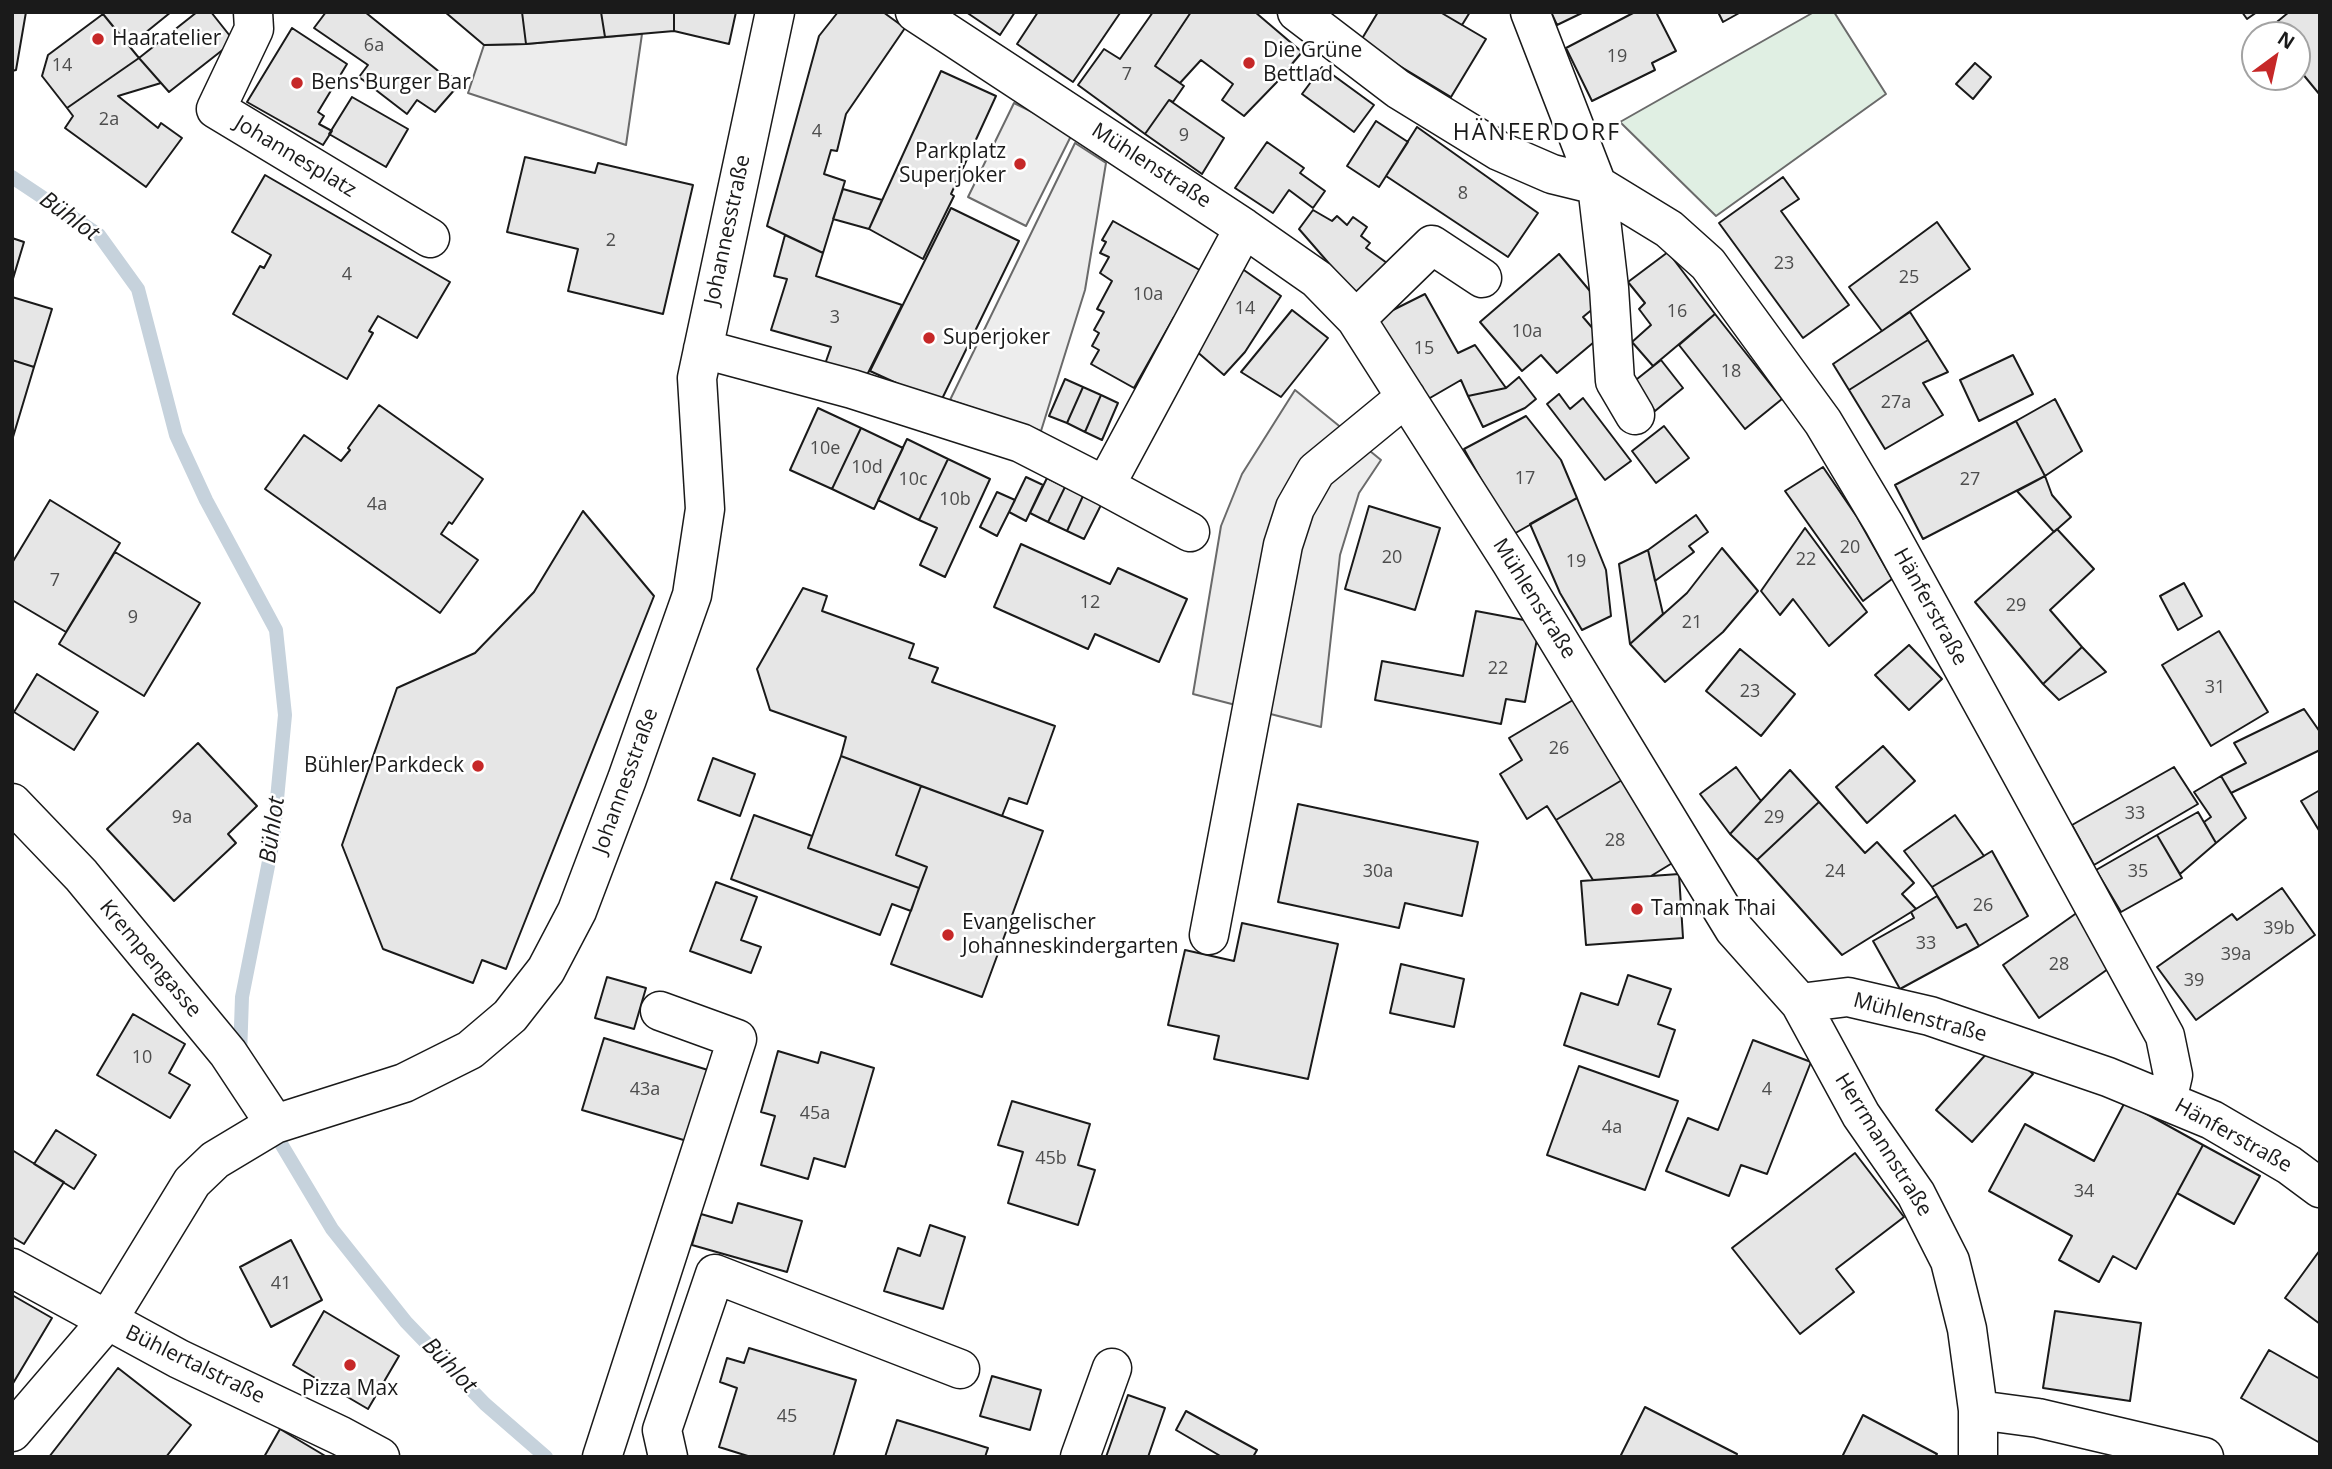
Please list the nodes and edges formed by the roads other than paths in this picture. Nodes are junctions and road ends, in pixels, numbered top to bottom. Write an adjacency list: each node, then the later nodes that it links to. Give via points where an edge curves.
1 (253, 12): 8 (street, Johannesplatz, via 254,29 216,109)
2 (775, 12): 11 (street, Johannesstraße)
3 (915, 12): 7 (street, Mühlenstraße)
4 (1297, 12): 6 (street, Hänferstraße, via 1398,89 1499,151 1552,174)
5 (1530, 12): 6 (street)
6 (1597, 185): 13 (street, via 1615,381); 20 (street, Hänferstraße, via 1669,229 1708,264 1823,422 1891,536 2165,1036 2173,1075)
7 (1244, 228): 10 (street, Mühlenstraße, via 1317,279); 14 (street)
8 (430, 238)
9 (1482, 278): 10 (street, via 1432,245)
10 (1356, 319): 12 (street, Mühlenstraße)
11 (703, 349): 14 (street, via 852,389 1021,443); 21 (street, Johannesstraße, via 697,378 705,509 692,595 577,911 546,970 510,1016 470,1050 404,1083)
12 (1406, 397): 17 (street, via 1316,471 1295,509 1283,545); 18 (street, Mühlenstraße, via 1519,573 1734,929)
13 (1635, 415)
14 (1105, 486): 15 (street)
15 (1190, 532)
16 (12, 803): 21 (street, Krempengasse, via 81,875 228,1054)
17 (1209, 936)
18 (1800, 1003): 20 (street, Mühlenstraße, via 1848,997 1930,1016); 27 (street, Herrmannstraße, via 1861,1115 1916,1194 1950,1261 1967,1329)
19 (660, 1011): 30 (street, via 737,1039)
20 (2167, 1101): 22 (street, Hänferstraße, via 2212,1120)
21 (275, 1124): 24 (street, Johannesstraße, via 215,1160 192,1182)
22 (2320, 1188)
23 (12, 1268): 24 (street, Bühlertalstraße)
24 (107, 1321): 28 (street, Johannesstraße); 29 (street, Bühlertalstraße)
25 (1112, 1368): 32 (street)
26 (960, 1369): 31 (street, via 715,1274 662,1430)
27 (1978, 1410): 33 (street, Herrmannstraße); 34 (street, via 2038,1418)
28 (12, 1432)
29 (380, 1457)
30 (602, 1457)
31 (668, 1457)
32 (1080, 1457)
33 (1978, 1457)
34 (2204, 1457)

